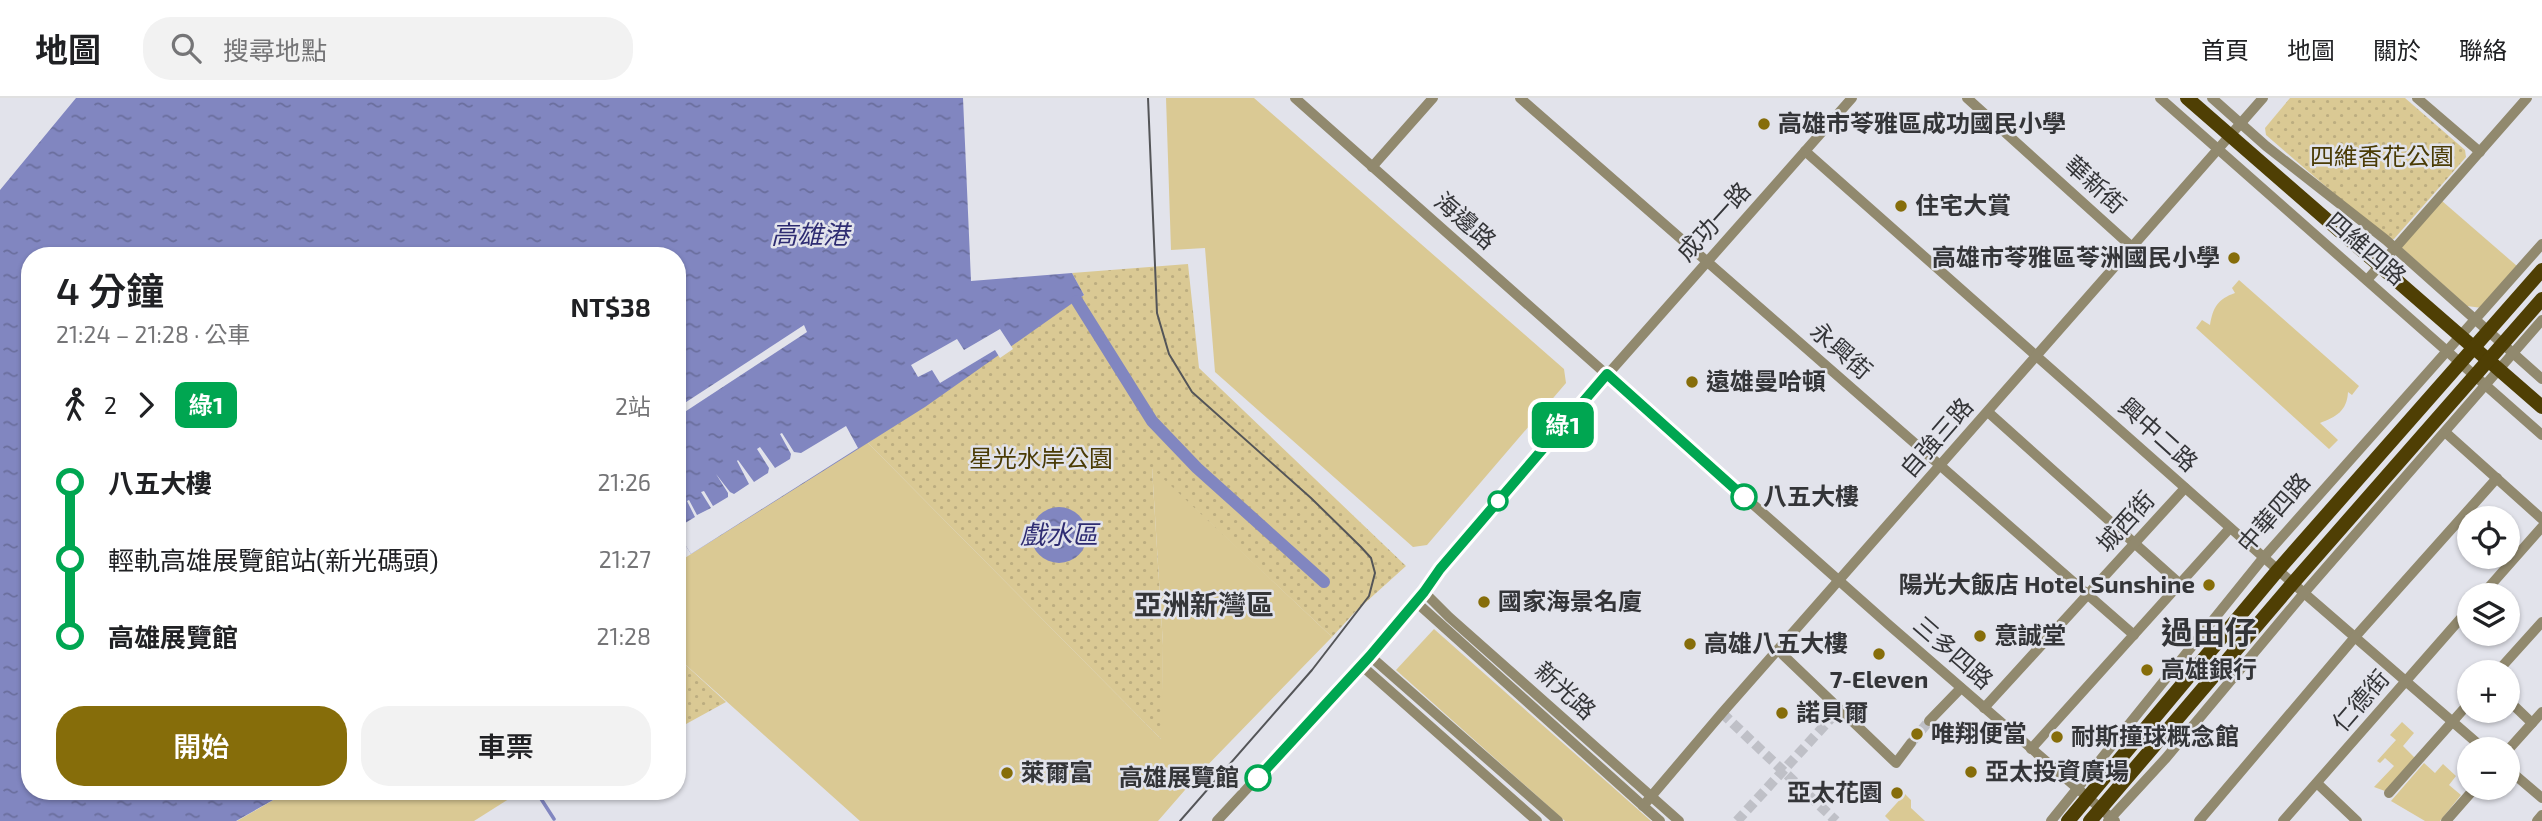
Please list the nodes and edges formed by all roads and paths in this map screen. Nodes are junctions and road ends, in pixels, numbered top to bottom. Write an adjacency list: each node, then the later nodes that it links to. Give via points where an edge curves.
1 (1295, 98): 17 (street, 海邊路)
2 (1433, 98): 17 (street)
3 (1521, 98): 21 (street, 永興街)
4 (1852, 98): 15 (street, 成功一路)
5 (1967, 98): 19 (street, 華新街)
6 (2160, 98): 14 (street, 四維四路)
7 (2187, 98): 13 (main road, 四維四路)
8 (2212, 98): 12 (street, 四維四路)
9 (2263, 98): 12 (street, 自強三路)
10 (2417, 98): 16 (street)
11 (2527, 98): 16 (street)
12 (2241, 124): 13 (street, 自強三路); 20 (street, 四維四路)
13 (2230, 136): 14 (street, 自強三路); 22 (main road, 四維四路)
14 (2218, 149): 19 (street, 自強三路); 24 (street, 四維四路)
15 (1805, 151): 21 (street, 成功一路); 33 (street, 興中二路)
16 (2480, 152): 20 (street)
17 (1372, 167): 36 (street, 海邊路)
18 (2542, 244): 26 (street, 中華四路)
19 (2132, 247): 33 (street, 自強三路)
20 (2396, 248): 22 (street); 26 (street, 四維四路)
21 (1707, 261): 36 (street, 成功一路); 43 (street, 永興街)
22 (2380, 265): 24 (street); 29 (main road, 四維四路)
23 (2542, 270): 28 (main road, 中華四路)
24 (2367, 280): 32 (street, 四維四路)
25 (2542, 299): 31 (main road)
26 (2474, 319): 28 (street, 四維四路); 29 (street, 中華四路)
27 (2542, 320): 31 (street)
28 (2488, 331): 30 (main road, 中華四路); 31 (street, 四維四路)
29 (2460, 335): 30 (main road, 四維四路); 32 (street, 中華四路)
30 (2473, 347): 34 (main road, 中華四路); 35 (main road, 四維四路)
31 (2508, 349): 35 (main road); 37 (street, 四維四路)
32 (2446, 351): 34 (street, 四維四路); 50 (street, 中華四路)
33 (2037, 356): 40 (street, 自強三路); 45 (street, 興中二路)
34 (2460, 362): 38 (street, 四維四路); 51 (main road, 中華四路)
35 (2493, 365): 38 (main road); 39 (main road, 四維四路)
36 (1607, 374): 52 (street, 三多四路); 56 (street, 成功一路)
37 (2542, 379)
38 (2480, 380): 41 (street); 42 (street, 四維四路); 55 (main road)
39 (2542, 407)
40 (1988, 412): 43 (street, 自強三路); 49 (street)
41 (2445, 432): 44 (street); 55 (street)
42 (2542, 435)
43 (1941, 466): 52 (street, 自強三路); 57 (street, 永興街)
44 (2497, 478): 46 (street); 62 (street)
45 (2185, 488): 48 (street, 興中二路); 49 (street, 城西街)
46 (2542, 519)
47 (2542, 527): 54 (street)
48 (2230, 528): 50 (street, 興中二路); 53 (street)
49 (2135, 543): 53 (street); 57 (street, 城西街)
50 (2264, 558): 51 (street, 興中二路); 82 (street, 中華四路)
51 (2278, 570): 55 (street, 興中二路); 85 (main road, 中華四路)
52 (1840, 581): 63 (street, 自強三路); 68 (street, 三多四路)
53 (2180, 583): 61 (street)
54 (2493, 583)
55 (2298, 588): 62 (street, 興中二路); 90 (main road)
56 (1424, 592): 58 (street, 成功一路); 84 (street, 新光路)
57 (2087, 596): 61 (street, 永興街); 69 (street, 城西街)
58 (1416, 602): 64 (street, 成功一路); 88 (street, 新光路)
59 (2542, 622): 65 (street)
60 (2457, 623): 67 (street, 仁德街)
61 (2134, 635): 79 (street)
62 (2355, 637): 67 (street, 興中二路); 99 (street)
63 (1778, 650): 78 (street, via 1896,763); 84 (street, 自強三路)
64 (1370, 656): 66 (street, 成功一路); 93 (street)
65 (2508, 660)
66 (1361, 665): 91 (street, 成功一路); 92 (street)
67 (2406, 682): 74 (street, 興中二路); 81 (street, 仁德街)
68 (1961, 688): 69 (street, 三多四路); 73 (street)
69 (1984, 708): 79 (street, 三多四路)
70 (2520, 712): 75 (street)
71 (2542, 712): 75 (street)
72 (2457, 717): 74 (street)
73 (1929, 722)
74 (2453, 722): 76 (street, 興中二路); 83 (street)
75 (2532, 723): 77 (street)
76 (2470, 737)
77 (2520, 737)
78 (1911, 743)
79 (2031, 749): 82 (street, 三多四路)
80 (2520, 779): 86 (street)
81 (2317, 783): 100 (street, 仁德街); 101 (street)
82 (2077, 788): 85 (street, 三多四路); 96 (street, 中華四路)
83 (2389, 793)
84 (1652, 797): 88 (street, 自強三路); 95 (street, 新光路)
85 (2089, 798): 90 (street, 三多四路); 97 (main road, 中華四路)
86 (2542, 798)
87 (2464, 800): 102 (street)
88 (1643, 806): 94 (street, 新光路)
89 (2542, 815): 103 (street)
90 (2109, 817): 98 (main road)
91 (1217, 821)
92 (1537, 821)
93 (1558, 821)
94 (1660, 821)
95 (1679, 821)
96 (2051, 821)
97 (2068, 821)
98 (2090, 821)
99 (2199, 821)
100 (2283, 821)
101 (2357, 821)
102 (2446, 821)
103 (2537, 821)

